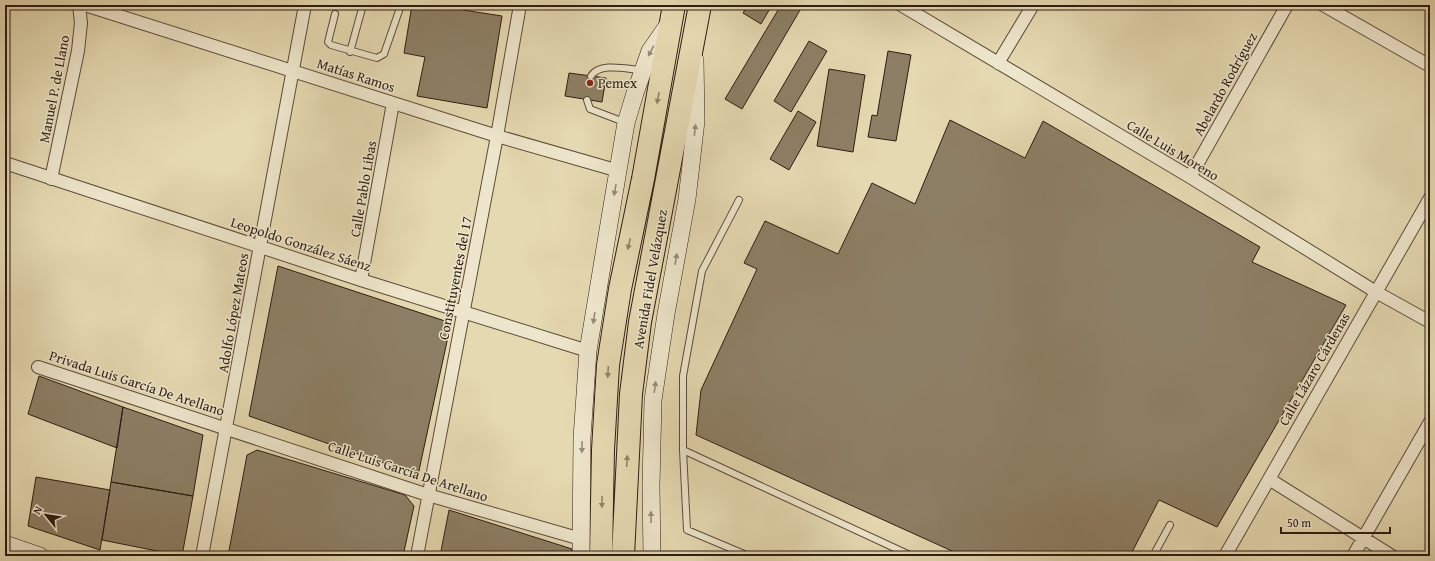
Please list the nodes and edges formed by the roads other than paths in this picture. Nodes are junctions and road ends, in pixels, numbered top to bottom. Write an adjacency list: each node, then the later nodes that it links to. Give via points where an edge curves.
1 (79, 5): 28 (street, Manuel P. de Llano, via 81,23 78,51)
2 (85, 5): 18 (street, Matías Ramos)
3 (305, 5): 18 (street, Adolfo López Mateos)
4 (363, 5): 15 (lane)
5 (401, 5): 15 (lane, via 384,54 377,58)
6 (520, 5): 24 (street, Constituyentes del 17)
7 (700, 5): 14 (highway, Avenida Fidel Velázquez)
8 (900, 5): 16 (street, Calle Luis Moreno)
9 (1033, 5): 16 (street)
10 (1287, 5): 27 (street, Abelardo Rodríguez)
11 (1323, 5): 17 (street)
12 (673, 12): 19 (street, one-way to 19); 51 (highway, Avenida Fidel Velázquez, one-way to 51, via 608,364)
13 (335, 14): 15 (lane, via 328,42)
14 (693, 45): 52 (highway, Avenida Fidel Velázquez, one-way to 14, via 631,394 646,289); 53 (street, one-way to 14, via 653,400 687,198 696,121)
15 (350, 52)
16 (998, 63): 27 (street, Calle Luis Moreno)
17 (1430, 66)
18 (293, 70): 22 (street, Matías Ramos); 31 (street, Adolfo López Mateos)
19 (642, 70): 20 (lane, via 604,68 596,70); 23 (street)
20 (591, 76)
21 (587, 100): 23 (lane, via 590,109)
22 (393, 103): 24 (street, Matías Ramos); 32 (street, Calle Pablo Libas)
23 (626, 123): 26 (street)
24 (497, 136): 26 (street, Matías Ramos); 34 (street, Constituyentes del 17)
25 (6, 167): 28 (street, Leopoldo González Sáenz)
26 (619, 171): 36 (street, one-way to 36)
27 (1190, 177): 33 (street, Calle Luis Moreno)
28 (51, 179): 31 (street, Leopoldo González Sáenz)
29 (1430, 198): 33 (street, Calle Lázaro Cárdenas)
30 (739, 200): 40 (lane, via 700,279 683,376)
31 (261, 246): 32 (street, Leopoldo González Sáenz); 39 (street, Adolfo López Mateos)
32 (361, 280): 34 (street, Leopoldo González Sáenz)
33 (1376, 292): 35 (street, Calle Luis Moreno); 41 (street, Calle Lázaro Cárdenas)
34 (464, 312): 36 (street, Leopoldo González Sáenz); 42 (street, Constituyentes del 17)
35 (1430, 322)
36 (588, 351): 45 (street, one-way to 45, via 582,438)
37 (38, 367): 39 (street, Privada Luis García De Arellano)
38 (1430, 422): 44 (street)
39 (227, 428): 42 (street, Calle Luis García De Arellano); 48 (street, Adolfo López Mateos)
40 (683, 450): 54 (lane, via 687,530); 55 (lane)
41 (1269, 479): 44 (street); 57 (street, Calle Lázaro Cárdenas)
42 (428, 495): 45 (street, Calle Luis García De Arellano); 49 (street, Constituyentes del 17)
43 (1170, 525): 56 (lane)
44 (1364, 538): 58 (street); 59 (street)
45 (581, 539): 50 (street)
46 (5, 544): 47 (street)
47 (40, 556)
48 (202, 556)
49 (416, 556)
50 (581, 556)
51 (601, 556)
52 (623, 556)
53 (652, 556)
54 (750, 556)
55 (912, 556)
56 (1153, 556)
57 (1225, 556)
58 (1353, 556)
59 (1392, 556)

